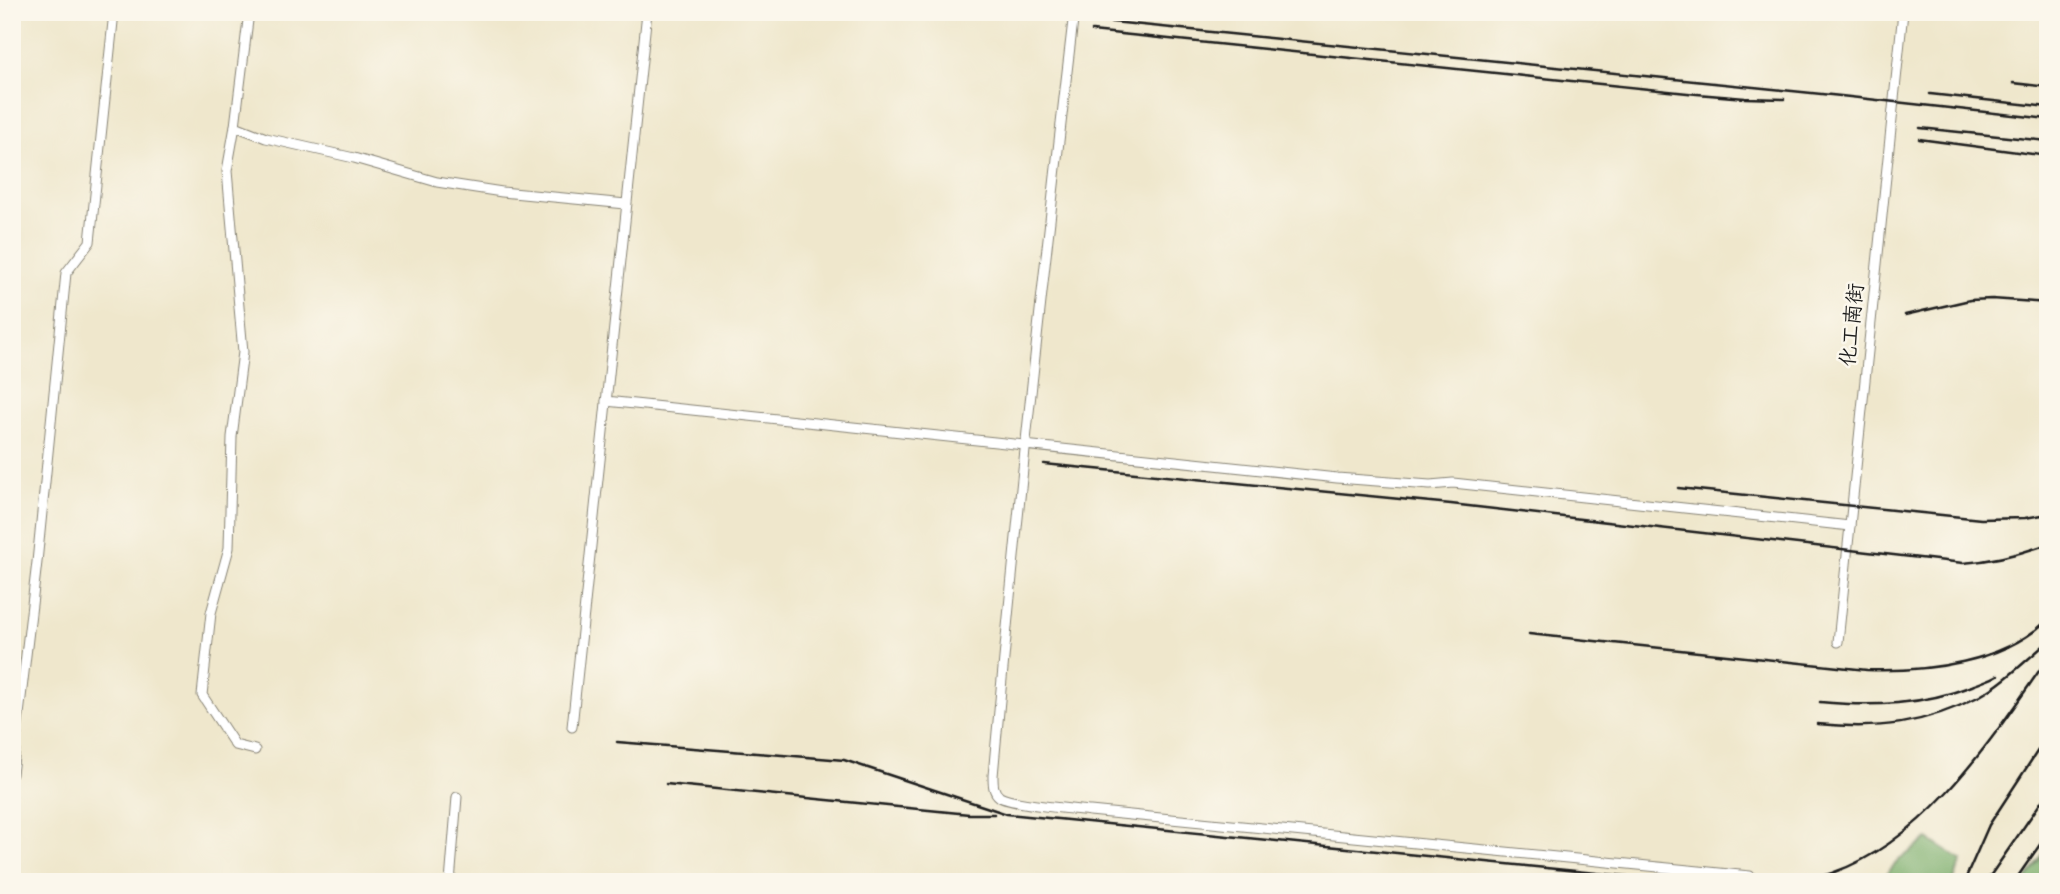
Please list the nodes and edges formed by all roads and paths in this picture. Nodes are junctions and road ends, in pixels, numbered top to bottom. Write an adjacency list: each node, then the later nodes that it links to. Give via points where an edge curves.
1 (114, 12): 14 (street, via 90,243 66,273)
2 (249, 12): 6 (street)
3 (647, 12): 7 (street)
4 (1074, 12): 9 (street)
5 (1903, 12): 10 (street, 化工南街)
6 (234, 126): 7 (street, via 437,182); 13 (street, via 226,171 243,352 232,437 229,548 212,613 202,695 235,745)
7 (626, 204): 8 (street)
8 (606, 401): 9 (street); 12 (street)
9 (1025, 444): 10 (street, via 1337,478 1453,483); 16 (street, via 993,776 998,796 1090,811)
10 (1850, 526): 11 (street, 化工南街)
11 (1838, 642)
12 (572, 727)
13 (255, 750)
14 (12, 774)
15 (457, 797): 17 (street)
16 (1750, 876)
17 (450, 882)

